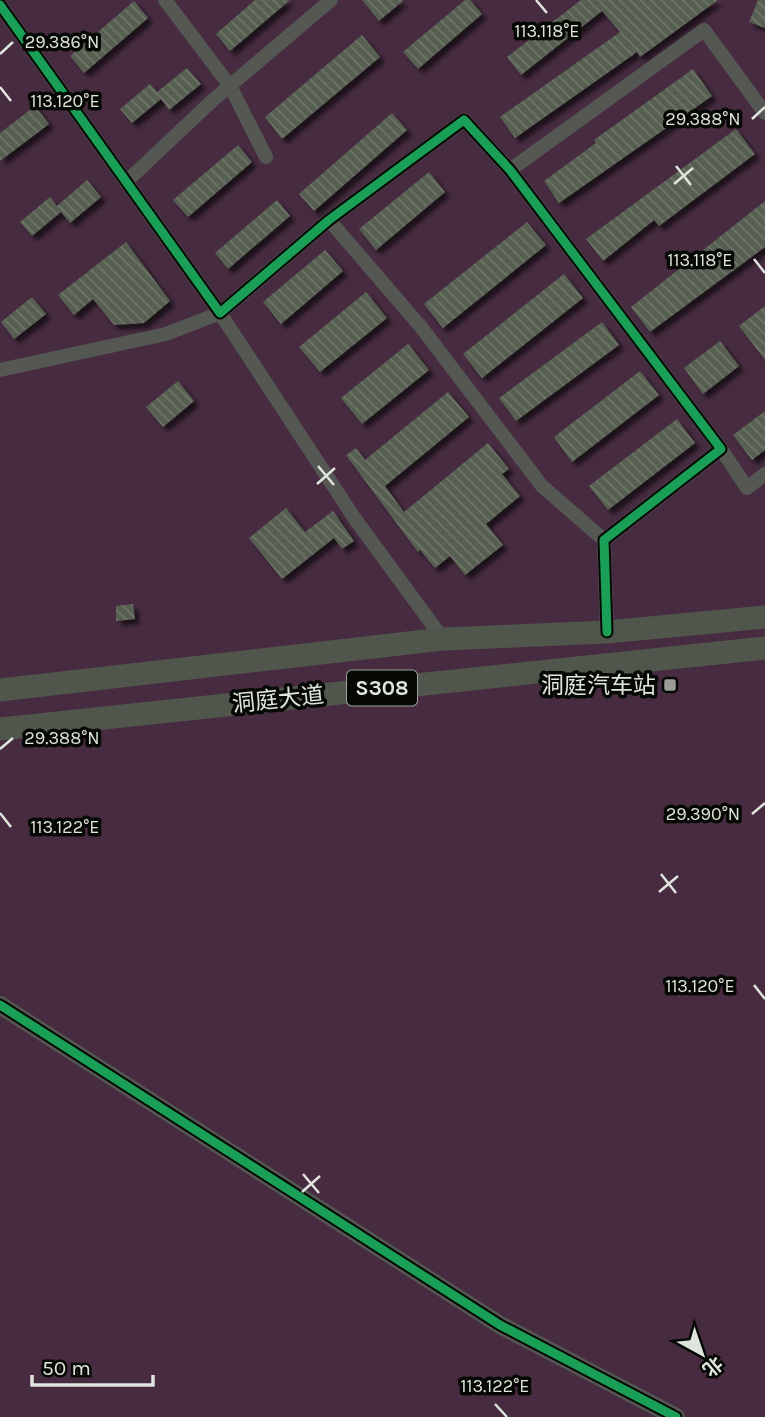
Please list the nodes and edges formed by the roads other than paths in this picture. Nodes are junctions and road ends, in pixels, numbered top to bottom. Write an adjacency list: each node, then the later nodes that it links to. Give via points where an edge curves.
1 (165, 0): 4 (street)
2 (331, 0): 4 (street)
3 (0, 5): 8 (street)
4 (230, 86): 6 (street); 8 (street)
5 (765, 113): 7 (street, via 704,30)
6 (266, 157)
7 (510, 170): 9 (street, via 464,120); 12 (street)
8 (125, 182): 10 (street)
9 (329, 220): 10 (street); 14 (street, via 421,327 542,486)
10 (219, 313): 11 (street, via 166,334); 17 (street, via 355,519)
11 (0, 370)
12 (721, 449): 13 (street, via 747,488); 14 (street)
13 (765, 474)
14 (604, 540): 16 (street)
15 (765, 617): 16 (main road, 洞庭大道 / S308)
16 (607, 632): 17 (main road, 洞庭大道 / S308)
17 (443, 639): 19 (main road, 洞庭大道 / S308)
18 (765, 648): 20 (main road, 洞庭大道 / S308)
19 (0, 690)
20 (0, 729)
21 (0, 1005): 22 (street, via 500,1325)
22 (676, 1417)

